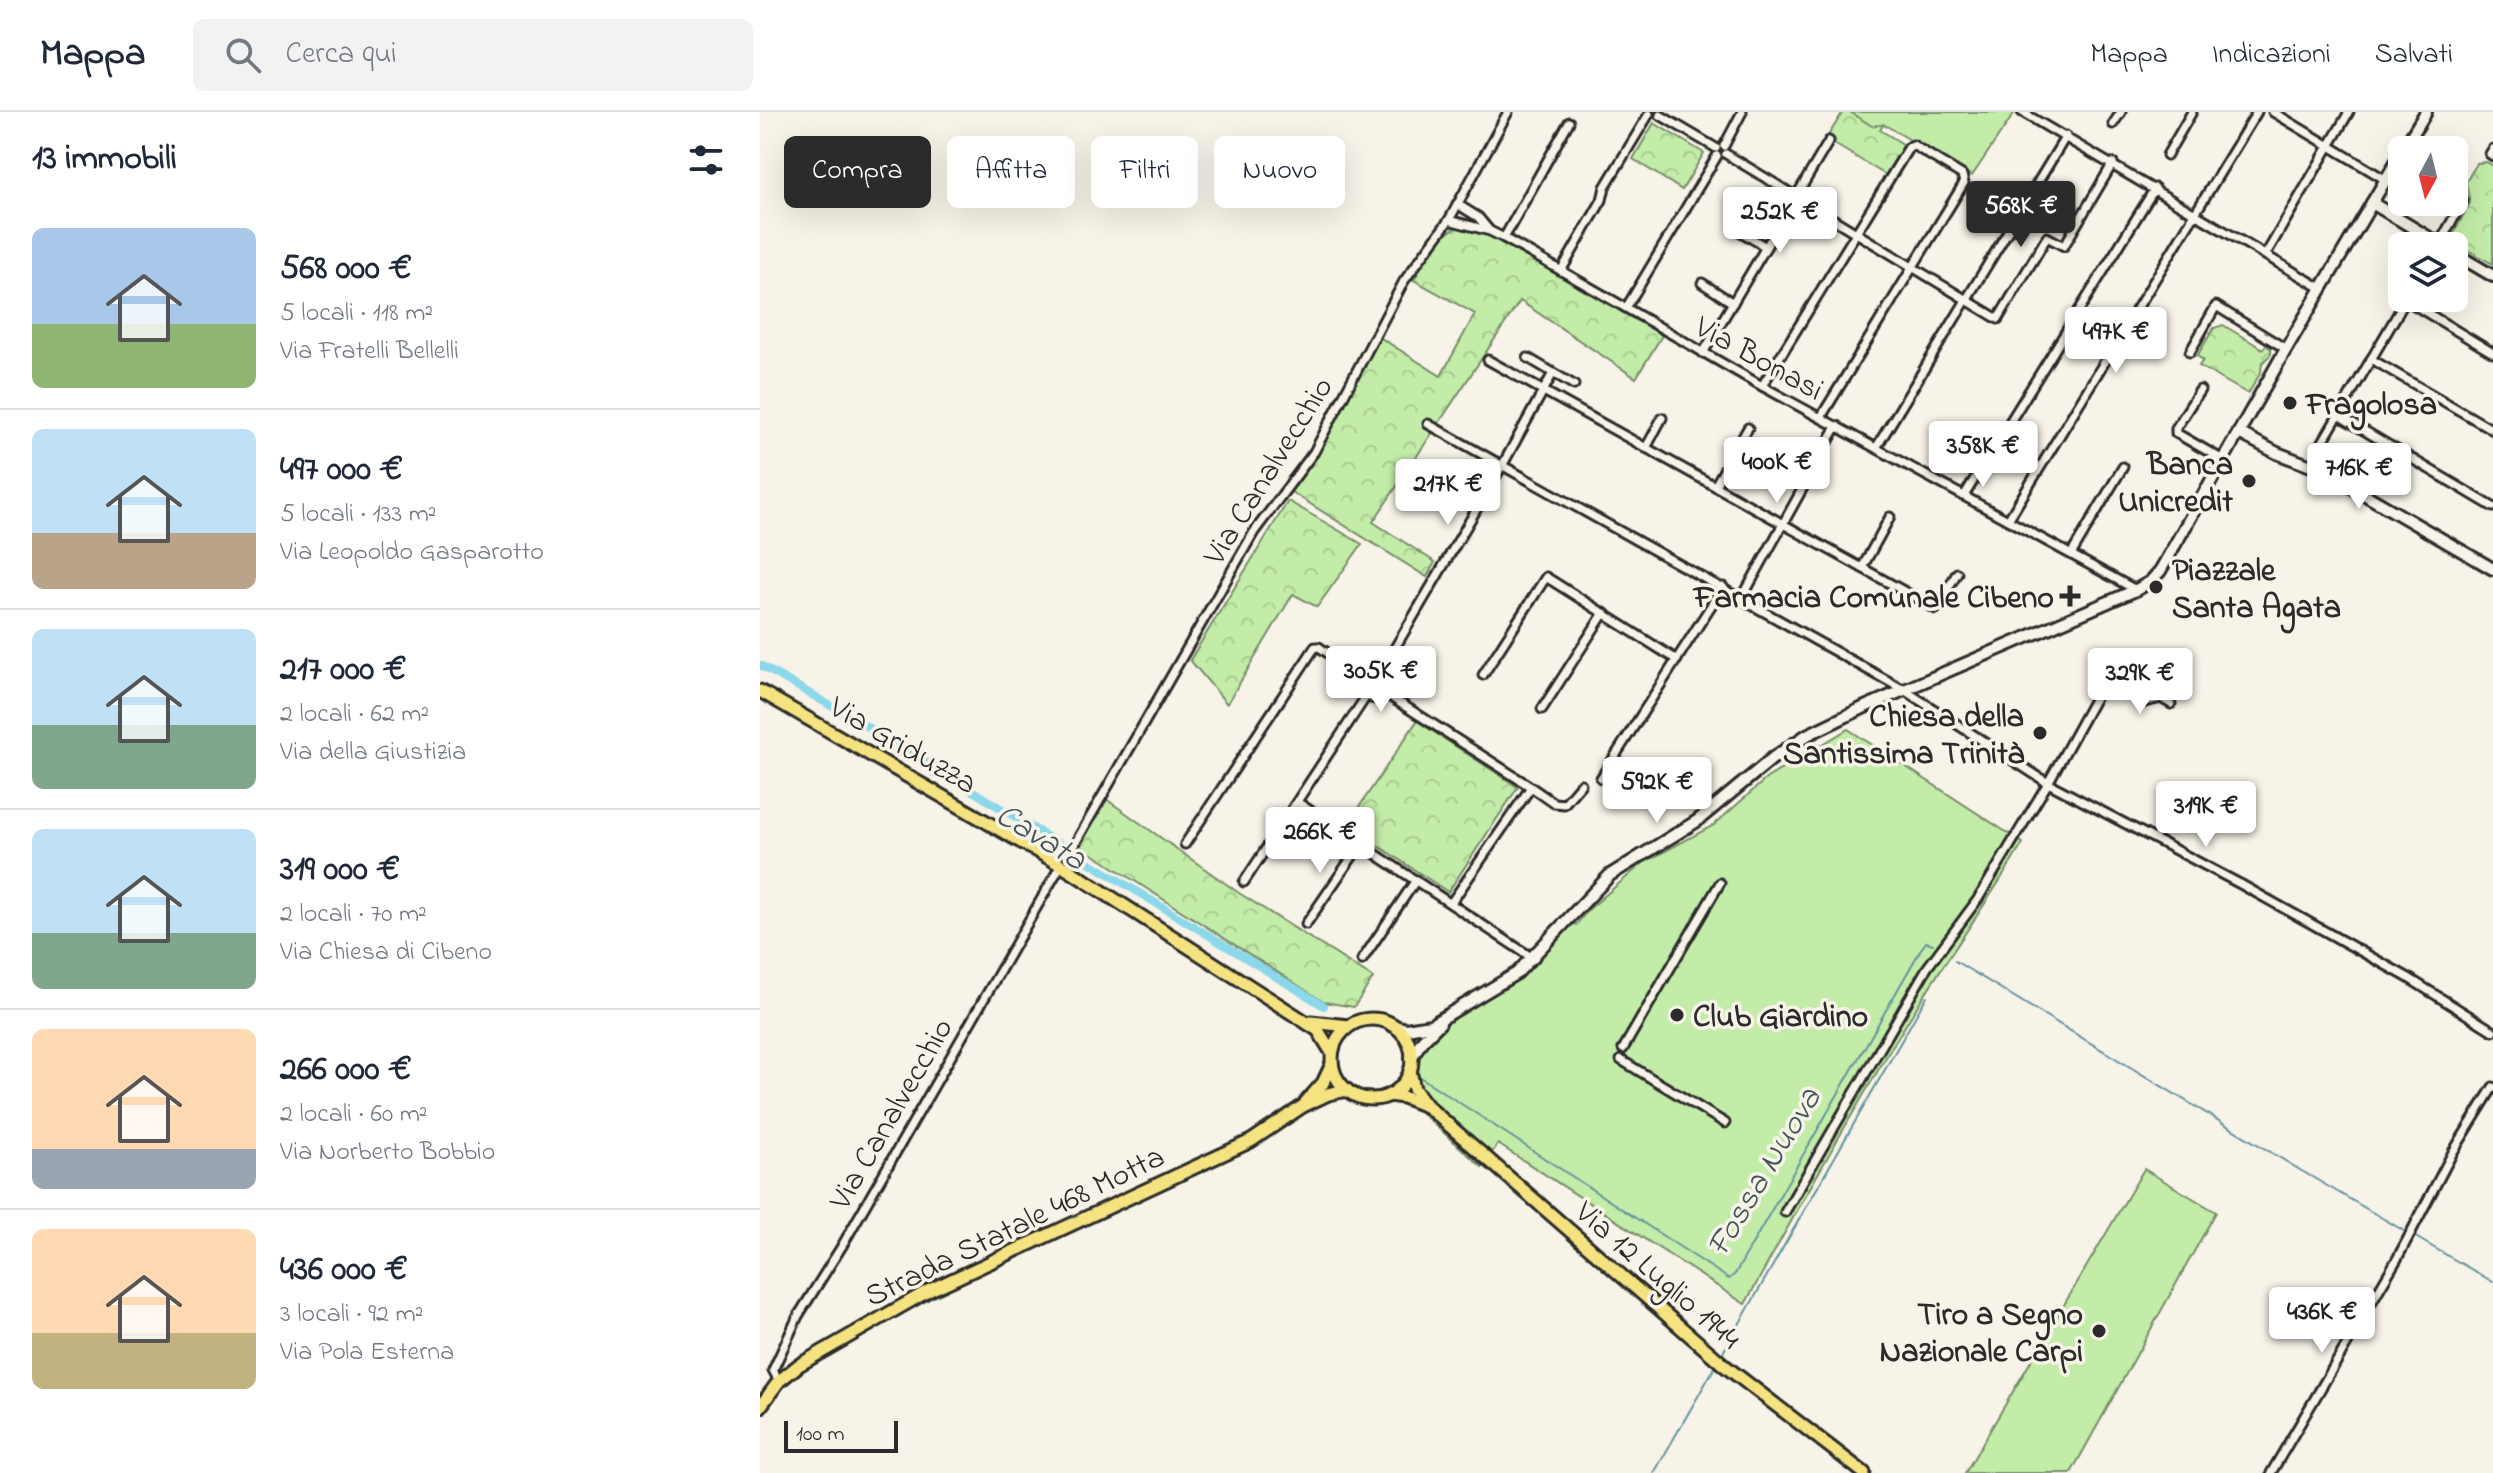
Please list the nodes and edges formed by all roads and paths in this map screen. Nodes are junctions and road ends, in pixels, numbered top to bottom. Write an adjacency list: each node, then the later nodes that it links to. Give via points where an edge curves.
1 (1508, 112): 26 (street, Via Canalvecchio)
2 (1742, 112): 18 (street)
3 (2022, 112): 14 (street)
4 (2121, 112): 13 (street)
5 (2192, 112): 19 (street)
6 (2257, 112): 27 (street)
7 (2273, 112): 17 (street)
8 (2349, 112): 17 (street)
9 (2426, 112): 15 (main road)
10 (1649, 113): 11 (street, via 1653,118); 38 (street)
11 (1660, 114): 18 (street)
12 (1569, 122): 33 (street)
13 (2113, 124)
14 (2066, 136): 20 (street); 42 (street)
15 (2412, 136)
16 (1829, 141): 24 (street)
17 (2329, 146): 22 (street); 35 (street)
18 (1721, 151): 24 (street); 44 (street)
19 (2167, 155)
20 (2113, 163): 23 (street); 42 (street, via 2064,246 2047,237 1998,319)
21 (2388, 177): 22 (main road)
22 (2386, 180): 25 (main road)
23 (2155, 188): 27 (street); 74 (street)
24 (1797, 196): 31 (street); 34 (street)
25 (2372, 203): 32 (main road); 41 (main road)
26 (1457, 204): 28 (street, Via Canalvecchio); 30 (street, Via Bonasi)
27 (2196, 213): 35 (street); 77 (street)
28 (1449, 220): 30 (street, Via Bonasi); 106 (street, Via Canalvecchio, via 1404,281 1314,452 1254,532)
29 (1736, 229): 34 (street)
30 (1490, 231): 33 (street, Via Bonasi)
31 (1857, 231): 37 (street); 37 (street, via 1913,145 1964,179); 56 (street)
32 (2419, 232)
33 (1504, 238): 38 (street, Via Bonasi)
34 (1766, 247): 43 (street)
35 (2266, 254): 41 (street)
36 (2468, 261): 39 (main road)
37 (1912, 266): 42 (street); 60 (street)
38 (1561, 271): 44 (street, Via Bonasi)
39 (2493, 276)
40 (1702, 283): 43 (street)
41 (2321, 288): 47 (main road)
42 (1965, 298): 68 (street)
43 (1733, 303): 49 (street)
44 (1626, 308): 49 (street, Via Bonasi)
45 (2398, 312): 52 (street)
46 (2427, 312): 50 (street)
47 (2286, 349): 48 (street, via 2216,306); 66 (main road)
48 (2190, 352)
49 (1703, 353): 56 (street, Via Bonasi)
50 (2493, 353)
51 (1528, 358): 54 (street)
52 (2371, 359): 59 (street); 65 (street)
53 (1488, 360): 58 (street)
54 (1553, 373): 55 (street); 58 (street)
55 (1574, 385)
56 (1762, 386): 60 (street, Via Bonasi)
57 (2200, 390): 70 (street, via 2176,433)
58 (1542, 391): 67 (street); 71 (street)
59 (2338, 415): 69 (street); 75 (street)
60 (1821, 417): 63 (street, Via Bonasi)
61 (1662, 418): 67 (street)
62 (1428, 424): 71 (street)
63 (1837, 426): 68 (street, Via Bonasi); 78 (street)
64 (1748, 428): 73 (street)
65 (2493, 430)
66 (2239, 433): 70 (main road); 81 (main road, via 2324,471)
67 (1646, 448): 73 (street)
68 (1876, 448): 74 (street, Via Bonasi)
69 (2318, 450)
70 (2223, 460): 84 (main road, via 2160,571)
71 (1502, 466): 83 (street); 88 (street)
72 (2123, 467): 79 (street)
73 (1715, 486): 78 (street)
74 (1964, 496): 77 (street, Via Bonasi)
75 (2493, 507)
76 (1890, 517): 80 (street)
77 (2008, 520): 79 (street, Via Bonasi)
78 (1784, 525): 80 (street); 85 (street)
79 (2072, 553): 84 (street, Via Bonasi)
80 (1862, 568): 82 (street, via 1936,609)
81 (2493, 569)
82 (1957, 573)
83 (1723, 587): 85 (street); 87 (street)
84 (2136, 590): 91 (main road)
85 (1742, 598): 91 (street)
86 (1604, 613): 87 (street); 89 (street, via 1546,577); 98 (street)
87 (1677, 660): 99 (street)
88 (1379, 675): 90 (street); 94 (street, via 1388,685)
89 (1483, 675)
90 (1366, 680): 95 (street); 104 (street, via 1315,647)
91 (1904, 690): 100 (street); 113 (main road, via 1789,746 1697,821 1625,865 1587,897)
92 (760, 691): 116 (main road, Via Griduzza, via 1061,865)
93 (2125, 691): 96 (street, via 2145,702)
94 (1386, 694): 95 (street, via 1377,699); 102 (street)
95 (1367, 695): 103 (street)
96 (2161, 698): 97 (street); 100 (street, via 2158,684 2132,669 2112,667)
97 (2171, 704)
98 (1542, 709)
99 (1601, 778)
100 (2048, 783): 119 (street, via 2407,977); 130 (street, via 1978,899 1927,968)
101 (1581, 784): 102 (street, via 1564,804)
102 (1531, 787): 111 (street)
103 (1297, 802): 105 (street); 109 (street)
104 (1185, 844)
105 (1361, 844): 108 (street); 112 (street)
106 (1069, 854)
107 (1058, 870): 131 (street, Via Canalvecchio, via 798,1316 773,1370)
108 (1416, 880): 111 (street); 114 (street)
109 (1244, 882)
110 (1720, 883): 120 (street)
111 (1451, 903): 113 (street)
112 (1306, 924)
113 (1534, 959): 115 (main road)
114 (1362, 960)
115 (1446, 1018): 117 (main road, via 1418,1029); 123 (main road, via 1422,1041)
116 (1306, 1022): 118 (main road, Via Griduzza); 121 (main road, Via Griduzza, via 1318,1030)
117 (1391, 1025): 118 (main road, via 1370,1020); 123 (main road, via 1406,1039)
118 (1350, 1026): 121 (main road, via 1341,1033)
119 (2493, 1031)
120 (1623, 1049)
121 (1332, 1058): 125 (main road, via 1334,1074); 127 (main road, via 1323,1083)
122 (1621, 1060): 129 (street)
123 (1410, 1064): 126 (main road, via 1402,1085); 128 (main road, via 1414,1089)
124 (2493, 1087): 134 (street)
125 (1347, 1090): 126 (main road, via 1367,1099); 127 (main road)
126 (1389, 1095): 128 (main road)
127 (1303, 1106): 131 (main road, Strada Statale 468 Motta, via 1251,1141 928,1291)
128 (1428, 1107): 133 (main road, Via 12 Luglio 1944, via 1708,1352)
129 (1725, 1123)
130 (1785, 1212)
131 (779, 1381): 132 (main road, Strada Statale 468 Motta)
132 (760, 1407)
133 (1864, 1473)
134 (2271, 1473)

